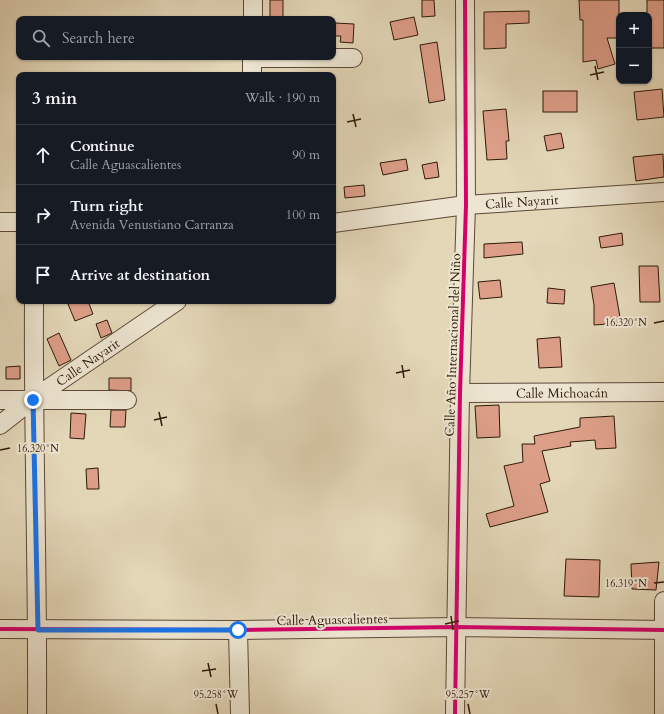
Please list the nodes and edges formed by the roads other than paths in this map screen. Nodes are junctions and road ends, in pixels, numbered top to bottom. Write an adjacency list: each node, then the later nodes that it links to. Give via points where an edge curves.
1 (253, 0): 3 (street)
2 (465, 0): 9 (street, Calle Año Internacional del Niño)
3 (253, 16)
4 (353, 58): 5 (street)
5 (336, 59)
6 (313, 60): 7 (street)
7 (252, 63)
8 (664, 192): 9 (street, Calle Nayarit)
9 (466, 205): 12 (street, Calle Nayarit); 16 (street, Calle Año Internacional del Niño)
10 (0, 222): 11 (street)
11 (16, 222)
12 (336, 223)
13 (34, 304): 18 (street)
14 (173, 304): 18 (street, Calle Nayarit)
15 (664, 392): 16 (street, Calle Michoacán)
16 (460, 393): 22 (street, Calle Año Internacional del Niño)
17 (0, 400): 18 (street)
18 (33, 400): 19 (street); 20 (street, Calle Nayarit); 24 (street)
19 (128, 400)
20 (0, 425)
21 (664, 601): 26 (street)
22 (456, 627): 25 (street, Calle Aguascalientes); 26 (street, Calle Aguascalientes); 29 (street, Calle Año Internacional del Niño)
23 (0, 629): 24 (street, Calle Aguascalientes)
24 (38, 630): 25 (street, Calle Aguascalientes); 27 (street)
25 (238, 630): 28 (street)
26 (664, 630): 30 (street)
27 (37, 714)
28 (240, 714)
29 (455, 714)
30 (664, 714)

